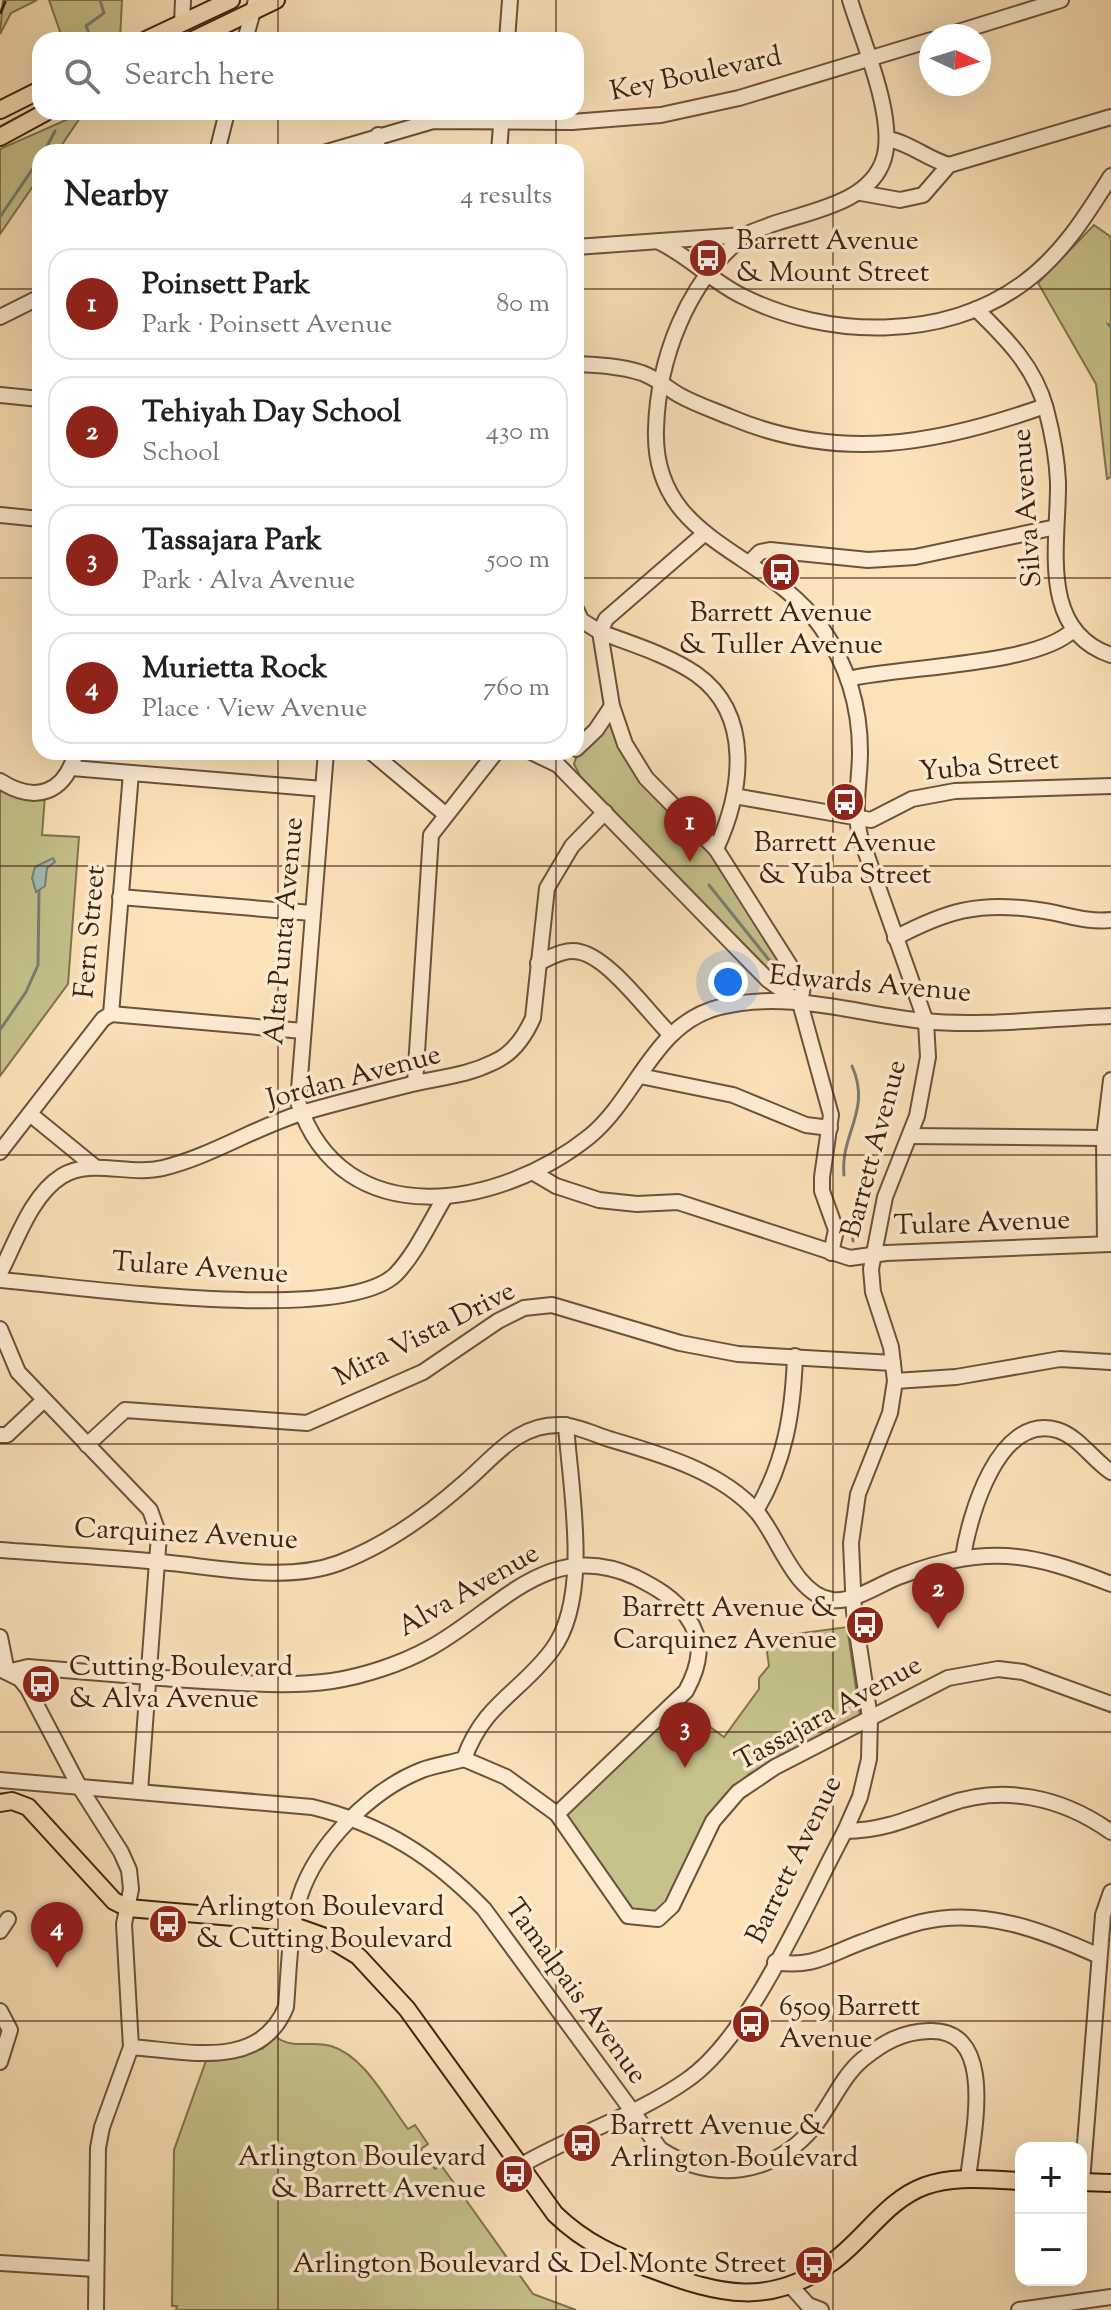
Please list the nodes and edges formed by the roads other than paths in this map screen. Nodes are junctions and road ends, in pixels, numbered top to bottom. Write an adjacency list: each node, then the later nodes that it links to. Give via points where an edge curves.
1 (183, 0): 8 (street)
2 (231, 0): 8 (main road)
3 (276, 0): 7 (main road)
4 (510, 0): 13 (street)
5 (850, 0): 15 (street)
6 (1061, 0): 9 (street)
7 (254, 6): 11 (main road); 12 (street)
8 (182, 23): 10 (main road)
9 (984, 24)
10 (163, 32)
11 (207, 32)
12 (247, 32)
13 (508, 32)
14 (919, 44): 15 (street, Key Boulevard)
15 (868, 60): 22 (street, Key Boulevard, via 661,115); 26 (street)
16 (32, 94): 17 (main road)
17 (0, 110)
18 (32, 120): 25 (main road)
19 (225, 120): 27 (street)
20 (447, 120): 24 (street, Key Boulevard)
21 (502, 120): 30 (street)
22 (549, 120)
23 (1109, 121): 31 (street)
24 (378, 135): 28 (street, Key Boulevard); 29 (street)
25 (0, 137)
26 (887, 139): 31 (street); 33 (street, via 884,158)
27 (219, 144)
28 (351, 144)
29 (377, 144)
30 (500, 144)
31 (949, 165): 33 (street, via 923,195 900,200)
32 (1111, 176): 39 (street, via 1083,223 1059,250 1022,284)
33 (861, 193): 34 (street, Barrett Avenue)
34 (744, 235): 35 (street); 37 (street, Barrett Avenue)
35 (661, 243): 36 (street); 37 (street)
36 (584, 247)
37 (708, 276): 39 (street, via 781,313 830,326 883,329); 42 (street, Barrett Avenue, via 675,331)
38 (32, 301): 40 (street)
39 (976, 309): 45 (street, Silva Avenue, via 1034,375)
40 (0, 317)
41 (584, 364): 42 (street, via 613,365)
42 (659, 382): 45 (street, via 738,421 801,439 852,445 917,442 982,428); 49 (street, Barrett Avenue, via 658,461 685,518)
43 (0, 395): 44 (street)
44 (32, 398)
45 (1045, 406): 48 (street, Silva Avenue, via 1055,445)
46 (0, 515): 47 (street)
47 (32, 518)
48 (1056, 527): 50 (street, via 915,557 868,560 770,550); 52 (street, Silva Avenue, via 1061,608)
49 (704, 534): 50 (street, Barrett Avenue); 53 (street, via 606,619)
50 (750, 562): 55 (street, Barrett Avenue, via 822,628)
51 (584, 622): 53 (street)
52 (1073, 630): 54 (street); 55 (street, via 1062,641 988,659)
53 (600, 632): 56 (street); 70 (street, via 696,674 720,696 734,725)
54 (1111, 655)
55 (848, 679): 73 (street, Barrett Avenue, via 860,754)
56 (612, 706): 57 (street); 74 (street, via 625,744 646,778)
57 (584, 741)
58 (74, 760): 65 (street)
59 (325, 760): 69 (street, Alta Punta Avenue)
60 (381, 760): 72 (street)
61 (489, 760): 72 (street)
62 (548, 760): 64 (street)
63 (564, 760): 64 (street)
64 (558, 765): 71 (street)
65 (72, 768): 66 (street); 67 (street, via 45,795 19,792)
66 (131, 773): 69 (street); 75 (street, Fern Street)
67 (0, 781)
68 (1111, 786): 73 (street, Yuba Street, via 955,791 912,799 871,820)
69 (323, 789): 76 (street, Alta Punta Avenue)
70 (734, 796): 73 (street, Yuba Street); 74 (street)
71 (605, 812): 79 (street, Jordan Avenue, via 572,846 547,888); 80 (street, via 768,980)
72 (445, 814): 88 (street, via 431,835)
73 (855, 817): 78 (street, Barrett Avenue)
74 (716, 849): 80 (street, via 803,986)
75 (120, 897): 76 (street); 81 (street, Fern Street)
76 (312, 913): 84 (street, Alta Punta Avenue)
77 (1111, 920): 78 (street, via 969,907)
78 (895, 938): 83 (street, Barrett Avenue)
79 (538, 963): 85 (street, via 578,951 597,959); 88 (street, Jordan Avenue, via 526,1035 497,1061 456,1078)
80 (800, 1003): 83 (street, Edwards Avenue); 85 (street, Edwards Avenue, via 757,1000 717,1007); 91 (street, via 831,1115)
81 (111, 1014): 84 (street); 90 (street, Fern Street)
82 (1111, 1016): 83 (street, Edwards Avenue)
83 (926, 1022): 92 (street, Barrett Avenue, via 926,1077)
84 (303, 1031): 89 (street, Alta Punta Avenue, via 298,1102)
85 (669, 1033): 86 (street, Edwards Avenue)
86 (640, 1076): 91 (street, via 733,1095 806,1125); 96 (street, Edwards Avenue, via 591,1135)
87 (1111, 1080): 93 (street)
88 (415, 1083): 89 (street, Jordan Avenue)
89 (302, 1113): 95 (street, Jordan Avenue, via 163,1168 127,1172); 97 (street, Edwards Avenue, via 336,1166 365,1184 391,1195)
90 (30, 1114): 94 (street, Fern Street); 95 (street)
91 (830, 1128): 99 (street, via 822,1191 836,1230)
92 (910, 1136): 93 (street); 100 (street, Barrett Avenue, via 885,1197)
93 (1104, 1138): 98 (street)
94 (0, 1152)
95 (95, 1167): 101 (street, Jordan Avenue, via 59,1177 39,1198)
96 (534, 1173): 97 (street, Edwards Avenue); 99 (street, Tulare Avenue, via 599,1200 678,1202)
97 (445, 1197): 102 (street, Tulare Avenue, via 395,1275 368,1289 326,1299 275,1303)
98 (1108, 1244): 100 (street, Tulare Avenue)
99 (831, 1253): 100 (street, Tulare Avenue)
100 (873, 1256): 106 (street, Barrett Avenue, via 873,1292)
101 (0, 1273)
102 (0, 1280)
103 (0, 1329): 108 (street, via 18,1372)
104 (795, 1356): 106 (street, Mira Vista Drive); 111 (street, Mira Vista Drive, via 738,1354 680,1343 552,1305 524,1308 423,1372 307,1423 125,1410); 113 (street, via 788,1438)
105 (1111, 1362): 107 (street, via 1055,1359 956,1377)
106 (893, 1363): 107 (street, Barrett Avenue)
107 (895, 1381): 119 (street, Barrett Avenue, via 890,1413 858,1494 851,1543)
108 (43, 1401): 110 (street, via 7,1435); 111 (street)
109 (566, 1425): 113 (street, Carquinez Avenue, via 667,1457 715,1479); 116 (street, Carquinez Avenue, via 543,1425 519,1434 464,1484 398,1531 337,1564 292,1572); 117 (street)
110 (0, 1435)
111 (87, 1445): 116 (street, via 150,1510 159,1535)
112 (1111, 1472): 115 (street, via 1056,1430 1026,1434 999,1457 981,1491 968,1523)
113 (756, 1511): 119 (street, Carquinez Avenue, via 807,1587 828,1600)
114 (0, 1550): 116 (street, Carquinez Avenue)
115 (963, 1557): 118 (street, Carquinez Avenue, via 1053,1561); 119 (street, Carquinez Avenue)
116 (158, 1562): 122 (street)
117 (576, 1563): 122 (street, Alva Avenue, via 540,1575 430,1648 351,1676 292,1686); 125 (street, via 570,1607 553,1648 486,1715); 130 (street, Alva Avenue, via 618,1569 654,1586 680,1606 700,1649 686,1691)
118 (1111, 1584)
119 (853, 1596): 124 (street, Barrett Avenue)
120 (0, 1637): 121 (street)
121 (4, 1671): 122 (street, Alva Avenue, via 28,1667); 127 (street, via 28,1689)
122 (148, 1677): 128 (street)
123 (1111, 1704): 124 (street, Tassajara Avenue, via 1023,1672 998,1669 948,1678)
124 (870, 1718): 130 (street, Tassajara Avenue, via 738,1792 713,1821 672,1906 658,1919 628,1916); 132 (street, Barrett Avenue, via 869,1759)
125 (464, 1759): 130 (street, Tassajara Avenue, via 506,1777); 131 (street, via 422,1770 383,1791)
126 (0, 1780): 127 (street, Tamalpais Avenue)
127 (79, 1786): 128 (street, Tamalpais Avenue); 135 (street, via 129,1870)
128 (140, 1791): 131 (street, Tamalpais Avenue, via 312,1807)
129 (0, 1803): 135 (main road, via 28,1807 114,1901)
130 (557, 1814)
131 (354, 1817): 136 (street, via 308,1876); 142 (street, Tamalpais Avenue, via 421,1852 484,1909)
132 (845, 1831): 133 (street, via 897,1825 949,1804 997,1793 1070,1808); 138 (street, Barrett Avenue)
133 (1111, 1832)
134 (1111, 1892): 137 (street)
135 (128, 1908): 136 (main road, via 266,1918); 140 (street, via 124,1924)
136 (294, 1925): 140 (street, via 286,2007 266,2038 246,2049 220,2053); 144 (main road, via 358,1956 389,1985)
137 (1099, 1956): 138 (street, via 1049,1933 1004,1921 962,1918 921,1922 810,1964); 143 (street)
138 (775, 1962): 142 (street, Barrett Avenue, via 731,2038 712,2060)
139 (0, 2011): 141 (street, via 10,2030)
140 (131, 2047): 150 (street, via 98,2148)
141 (2, 2053)
142 (630, 2112): 144 (street, Barrett Avenue); 145 (street, Tamalpais Avenue, via 660,2149 681,2163 732,2172 759,2166 790,2151 859,2062 885,2041 933,2030 962,2042 976,2065)
143 (1085, 2142)
144 (520, 2166): 151 (main road, via 555,2214 604,2252 700,2288 759,2293)
145 (968, 2179): 146 (main road); 151 (main road, via 944,2181 903,2198 835,2261)
146 (1015, 2181)
147 (1087, 2182): 148 (main road)
148 (1111, 2183)
149 (0, 2263): 150 (street)
150 (95, 2269): 153 (street)
151 (791, 2286): 154 (street, via 808,2305)
152 (1111, 2297): 155 (street)
153 (96, 2310)
154 (821, 2310)
155 (1019, 2310)

